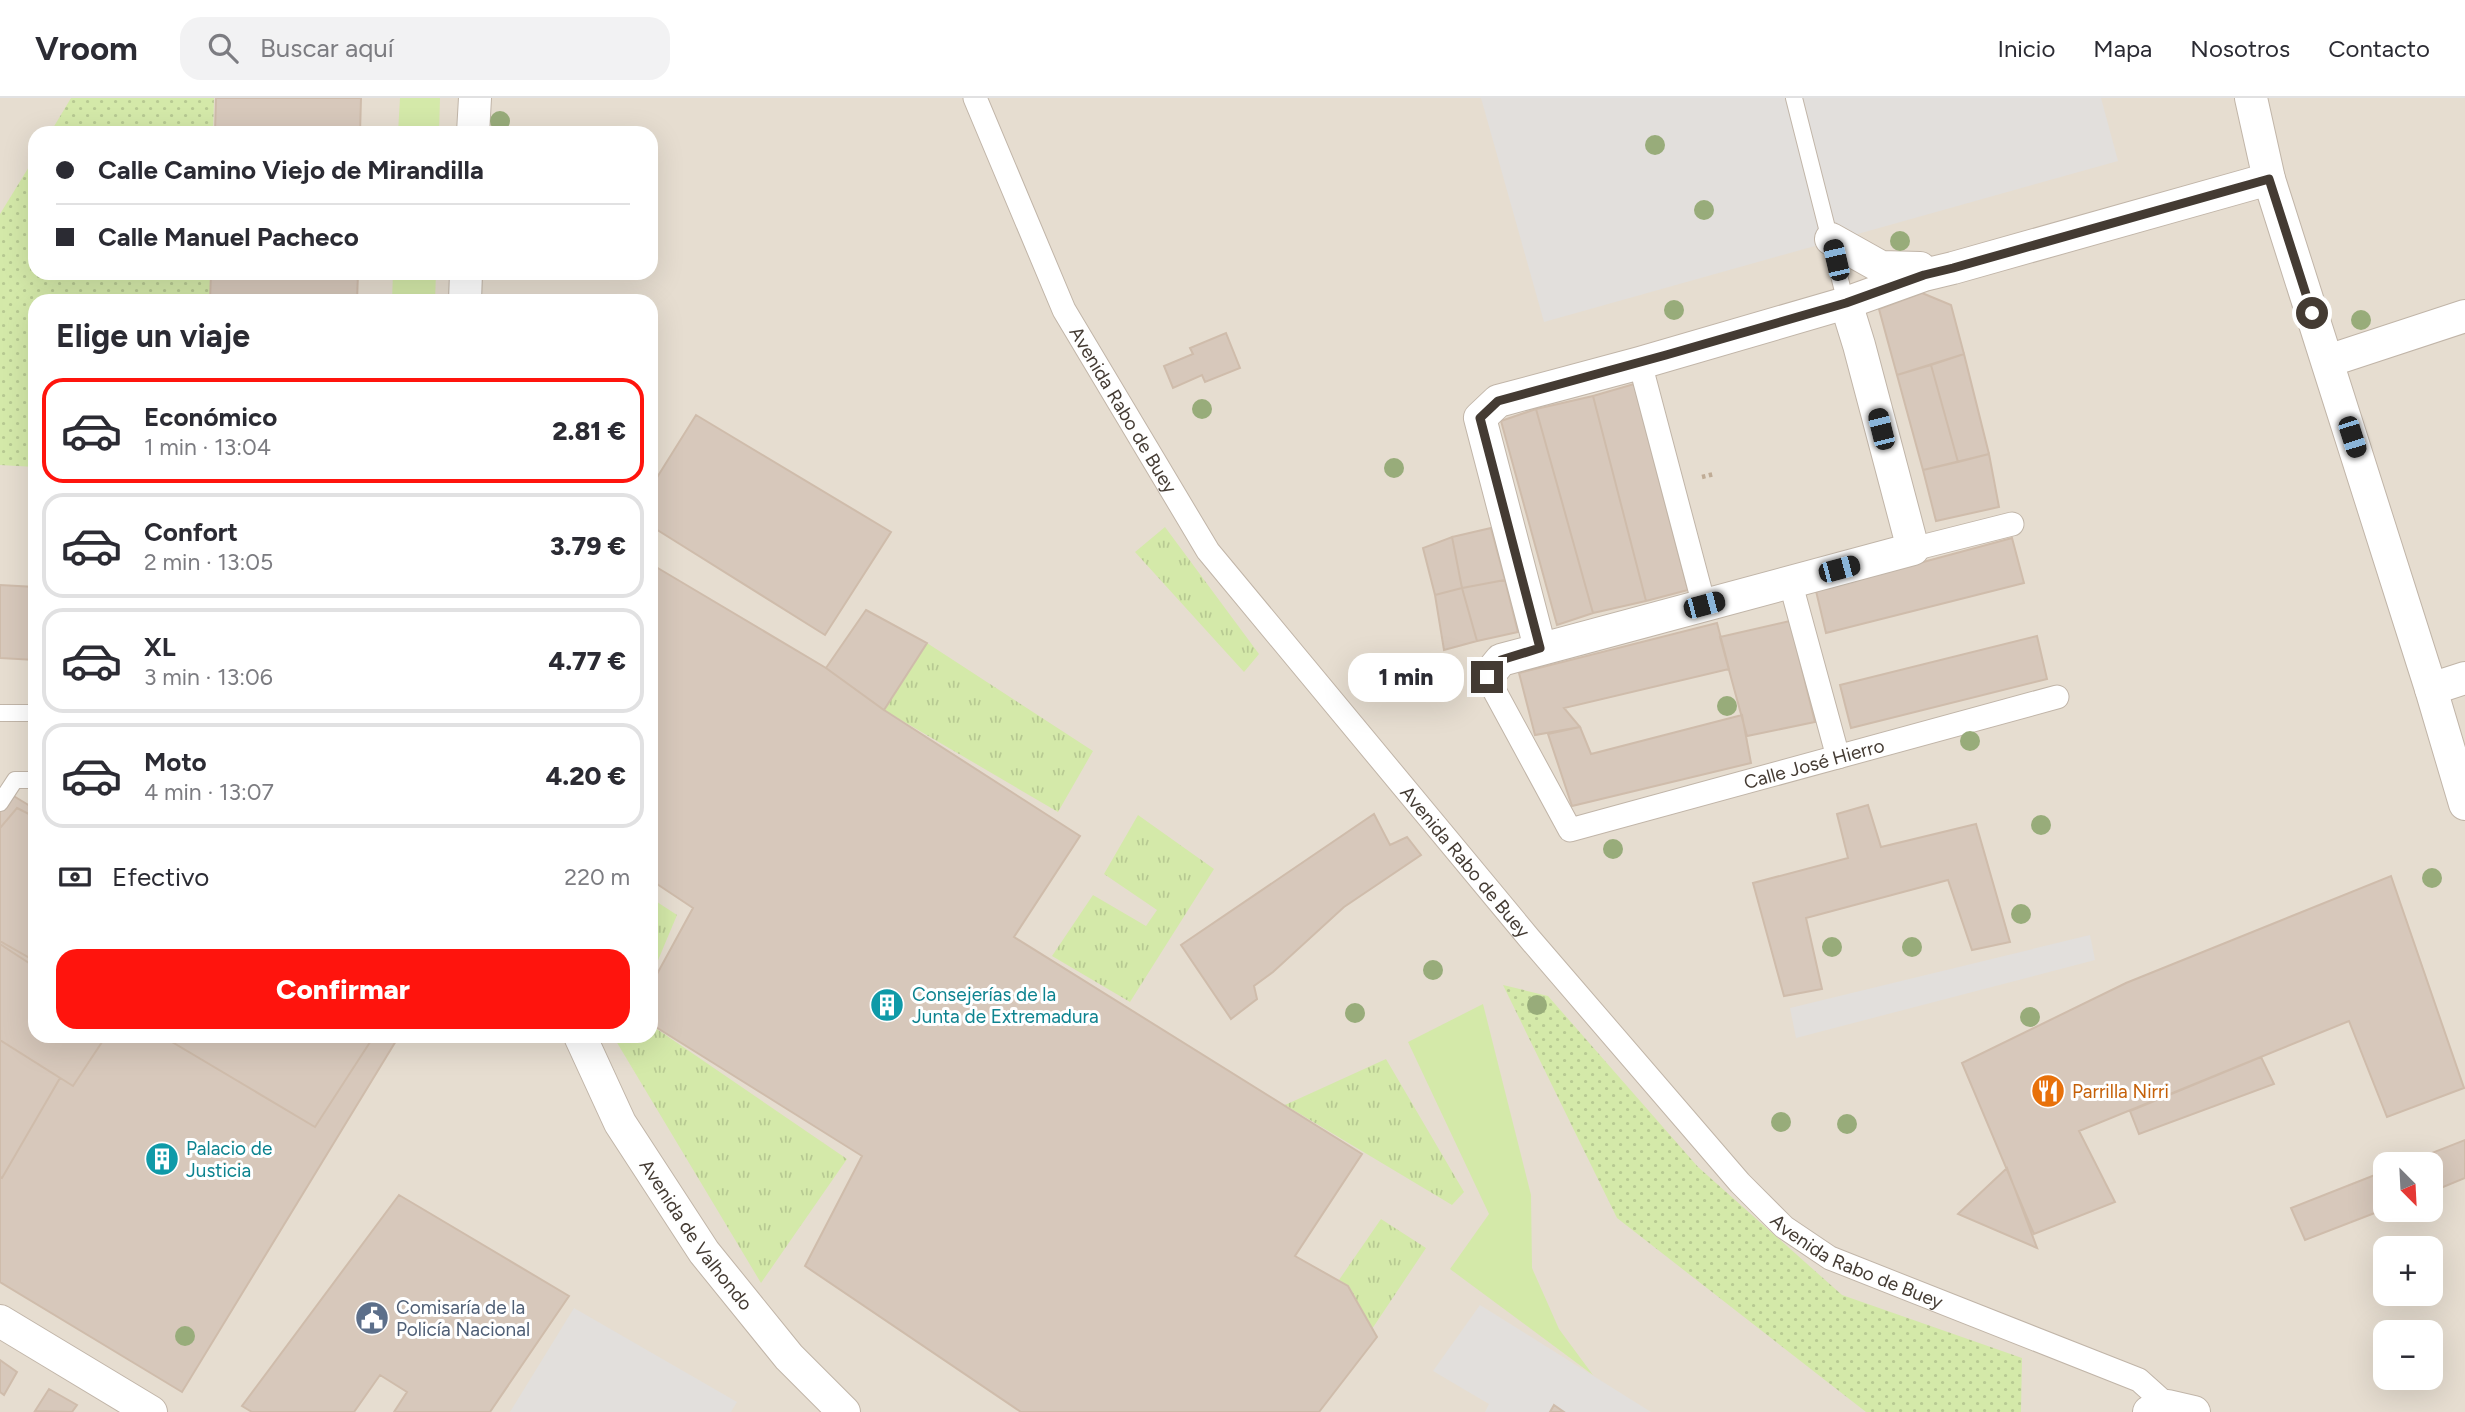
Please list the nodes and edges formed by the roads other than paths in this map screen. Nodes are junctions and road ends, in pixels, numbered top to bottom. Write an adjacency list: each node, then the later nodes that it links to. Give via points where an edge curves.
1 (475, 98): 5 (street)
2 (975, 98): 30 (street, Avenida Rabo de Buey, via 1065,310 1209,551 1529,938 1740,1183 1784,1227 1830,1258 2139,1380)
3 (1794, 98): 7 (lane)
4 (2251, 98): 6 (street)
5 (473, 126)
6 (2269, 179): 8 (street); 11 (street)
7 (1831, 239): 8 (street, via 1881,267); 9 (lane)
8 (1953, 268): 9 (street)
9 (1846, 303): 12 (street); 14 (street)
10 (2465, 316): 11 (street)
11 (2328, 361): 20 (street)
12 (1640, 363): 16 (street); 17 (street, via 1498,401 1480,418)
13 (2012, 524): 14 (street)
14 (1913, 549): 15 (street)
15 (1790, 582): 16 (street); 24 (street)
16 (1704, 605): 17 (street)
17 (1540, 648): 18 (street, via 1501,660)
18 (1487, 677): 24 (street, Calle José Hierro, via 1570,830)
19 (2465, 678): 20 (street)
20 (2431, 689): 27 (street)
21 (2057, 698): 24 (street, Calle José Hierro)
22 (0, 713): 23 (lane)
23 (28, 713)
24 (1838, 757)
25 (28, 780): 26 (lane, via 15,780)
26 (0, 803)
27 (2465, 804)
28 (583, 1043): 32 (street, Avenida de Valhondo, via 620,1123 704,1252 789,1357)
29 (0, 1321): 31 (street)
30 (2170, 1410)
31 (151, 1412)
32 (844, 1412)

